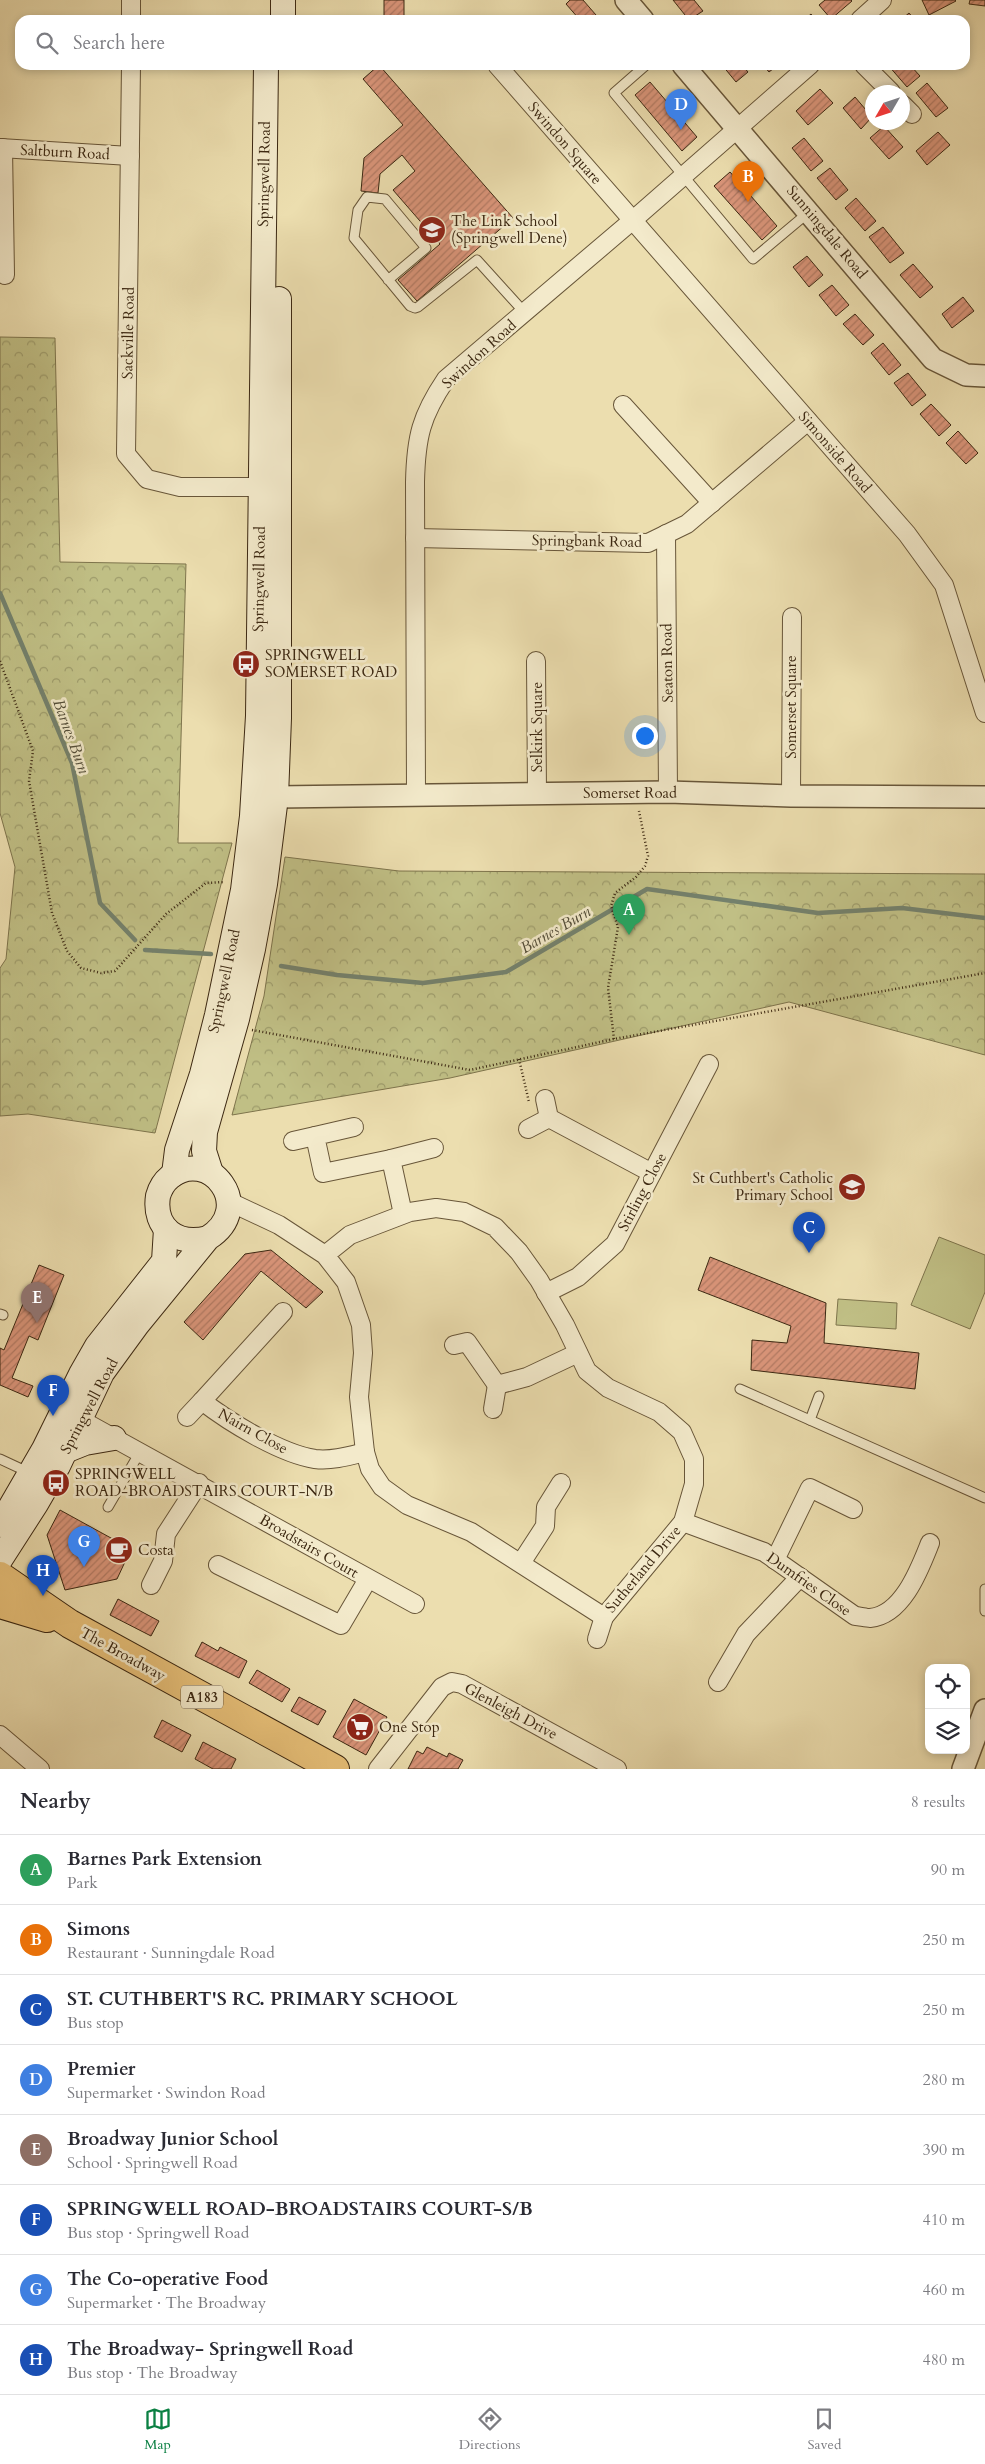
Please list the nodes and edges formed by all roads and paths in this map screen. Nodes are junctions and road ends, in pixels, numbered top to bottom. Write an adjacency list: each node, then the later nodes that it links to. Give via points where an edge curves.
1 (131, 0): 6 (street)
2 (267, 0): 7 (main road)
3 (283, 0): 8 (main road)
4 (626, 0): 9 (street)
5 (882, 0): 10 (street)
6 (131, 15)
7 (266, 15)
8 (283, 15)
9 (639, 15)
10 (866, 15)
11 (131, 70): 22 (street, Sackville Road)
12 (266, 70): 32 (main road, Springwell Road)
13 (282, 70): 32 (main road, Springwell Road)
14 (501, 70): 25 (street, Swindon Square)
15 (640, 70): 23 (lane, via 614,93)
16 (687, 70): 20 (street, Sunningdale Road)
17 (804, 70): 20 (street, Swindon Road)
18 (869, 70): 19 (street)
19 (884, 85)
20 (738, 128): 23 (street, Swindon Road); 24 (street, Sunningdale Road)
21 (1, 148): 22 (street, Saltburn Road); 26 (street)
22 (130, 156): 32 (street, Sackville Road, via 126,454 147,479 180,487)
23 (683, 176): 24 (lane, via 754,259); 25 (street, Swindon Road)
24 (809, 212): 29 (street, Sunningdale Road, via 934,359 966,375)
25 (633, 220): 28 (street, Swindon Road); 31 (street, Simonside Road)
26 (5, 275)
27 (388, 280): 27 (lane, via 354,238 358,210 367,197 385,199 426,248); 28 (lane, via 410,306 416,308 477,260)
28 (525, 312): 35 (street, Swindon Road, via 446,379 429,405 416,446)
29 (985, 376)
30 (623, 405): 33 (street)
31 (808, 422): 33 (street, Springbank Road); 39 (street, Simonside Road, via 907,534 944,585)
32 (269, 487): 44 (main road, Springwell Road, via 258,716)
33 (712, 503): 34 (street, Springbank Road, via 687,524)
34 (666, 534): 35 (street, Springbank Road, via 648,543); 40 (street, Seaton Road)
35 (415, 538): 43 (street, Swindon Road)
36 (792, 618): 45 (street, Somerset Square)
37 (536, 661): 42 (street, Selkirk Square)
38 (0, 662): 47 (path, via 33,751 29,781 52,913 67,951 81,968 101,974 115,971 166,914 206,883)
39 (985, 713)
40 (668, 792): 41 (street, Somerset Road); 45 (street, Somerset Road)
41 (636, 793): 42 (street, Somerset Road); 50 (path, via 648,856 646,866 615,893 611,906 618,928 608,988)
42 (537, 794): 43 (street, Somerset Road)
43 (416, 795): 44 (street, Somerset Road)
44 (265, 796): 47 (main road, Springwell Road); 49 (main road, Springwell Road, via 265,884)
45 (791, 796): 46 (street, Somerset Road)
46 (985, 798)
47 (244, 880): 62 (main road, Springwell Road, via 217,1015 202,1074 176,1150)
48 (985, 973): 50 (path)
49 (235, 1027): 51 (path, via 470,1070); 60 (main road, Springwell Road, via 205,1132 204,1151)
50 (614, 1039): 51 (path)
51 (519, 1060): 54 (path, via 526,1097)
52 (709, 1064): 61 (street, Stirling Close)
53 (546, 1099): 54 (street)
54 (539, 1123): 61 (street)
55 (354, 1127): 56 (street)
56 (315, 1136): 57 (street); 59 (street, via 323,1173)
57 (292, 1142)
58 (434, 1148): 59 (street)
59 (391, 1159): 64 (street)
60 (211, 1173): 62 (main road, via 196,1168); 63 (main road, Springwell Road, via 224,1186)
61 (652, 1173): 68 (street, Stirling Close, via 615,1244 578,1277)
62 (174, 1174): 65 (main road, Springwell Road, via 159,1194 157,1211)
63 (230, 1202): 66 (main road, Springwell Road, via 225,1222); 67 (street, Sutherland Drive, via 280,1224)
64 (403, 1214): 67 (street, Sutherland Drive, via 350,1235); 68 (street, Sutherland Drive, via 436,1208 464,1212 495,1227 519,1252)
65 (166, 1229): 66 (main road, via 187,1241); 85 (main road, Springwell Road, via 164,1261 97,1346)
66 (208, 1238): 78 (main road, Springwell Road, via 102,1373)
67 (325, 1255): 83 (street, Sutherland Drive, via 346,1282 361,1325 363,1353 359,1397)
68 (546, 1292): 71 (street, Sutherland Drive)
69 (283, 1312): 75 (street, Nairn Close)
70 (454, 1345): 72 (street, via 467,1342)
71 (578, 1353): 72 (street, via 527,1377); 91 (street, Sutherland Drive, via 587,1371 608,1388 659,1412 682,1432 694,1459 694,1484)
72 (497, 1385): 76 (street)
73 (740, 1389): 79 (lane)
74 (819, 1396): 79 (lane)
75 (202, 1401): 77 (street, Nairn Close); 83 (street, Nairn Close, via 296,1455 330,1459)
76 (492, 1409)
77 (187, 1416)
78 (81, 1420): 80 (street, Broadstairs Court); 81 (main road, Springwell Road)
79 (810, 1420): 88 (lane)
80 (114, 1438): 81 (main road, via 85,1443); 82 (street, Broadstairs Court)
81 (65, 1451): 94 (main road, Springwell Road)
82 (140, 1452): 87 (street, Broadstairs Court); 89 (lane)
83 (365, 1452): 96 (street, Sutherland Drive, via 370,1469 382,1487 407,1505 471,1532)
84 (0, 1459): 85 (lane)
85 (30, 1473): 92 (main road, Springwell Road)
86 (561, 1483): 96 (street, via 546,1507 545,1526)
87 (199, 1484): 100 (street, Broadstairs Court); 101 (street, via 166,1534 163,1562)
88 (985, 1498)
89 (108, 1508)
90 (853, 1509): 95 (street, via 810,1488)
91 (682, 1522): 95 (street, Dumfries Close, via 764,1552); 106 (street, Sutherland Drive)
92 (0, 1525)
93 (930, 1543): 99 (street, Dumfries Close, via 914,1581 892,1609 871,1618 855,1616)
94 (0, 1560)
95 (775, 1560): 99 (street, Dumfries Close)
96 (521, 1563): 106 (street, Sutherland Drive)
97 (218, 1565): 100 (street, Broadstairs Court, via 341,1625)
98 (0, 1576): 107 (main road, The Broadway / A183)
99 (800, 1577): 109 (street, via 746,1634)
100 (368, 1579): 104 (street, Broadstairs Court)
101 (151, 1585)
102 (985, 1589): 105 (lane)
103 (0, 1604): 107 (main road, The Broadway / A183)
104 (415, 1604)
105 (985, 1611)
106 (604, 1617): 108 (street)
107 (70, 1624): 113 (main road, The Broadway / A183)
108 (597, 1639)
109 (718, 1682)
110 (985, 1710): 116 (street)
111 (0, 1735): 112 (street)
112 (40, 1769)
113 (335, 1769)
114 (378, 1769): 115 (street, Glenleigh Drive, via 442,1687 452,1682 462,1684)
115 (617, 1769)
116 (963, 1769)

